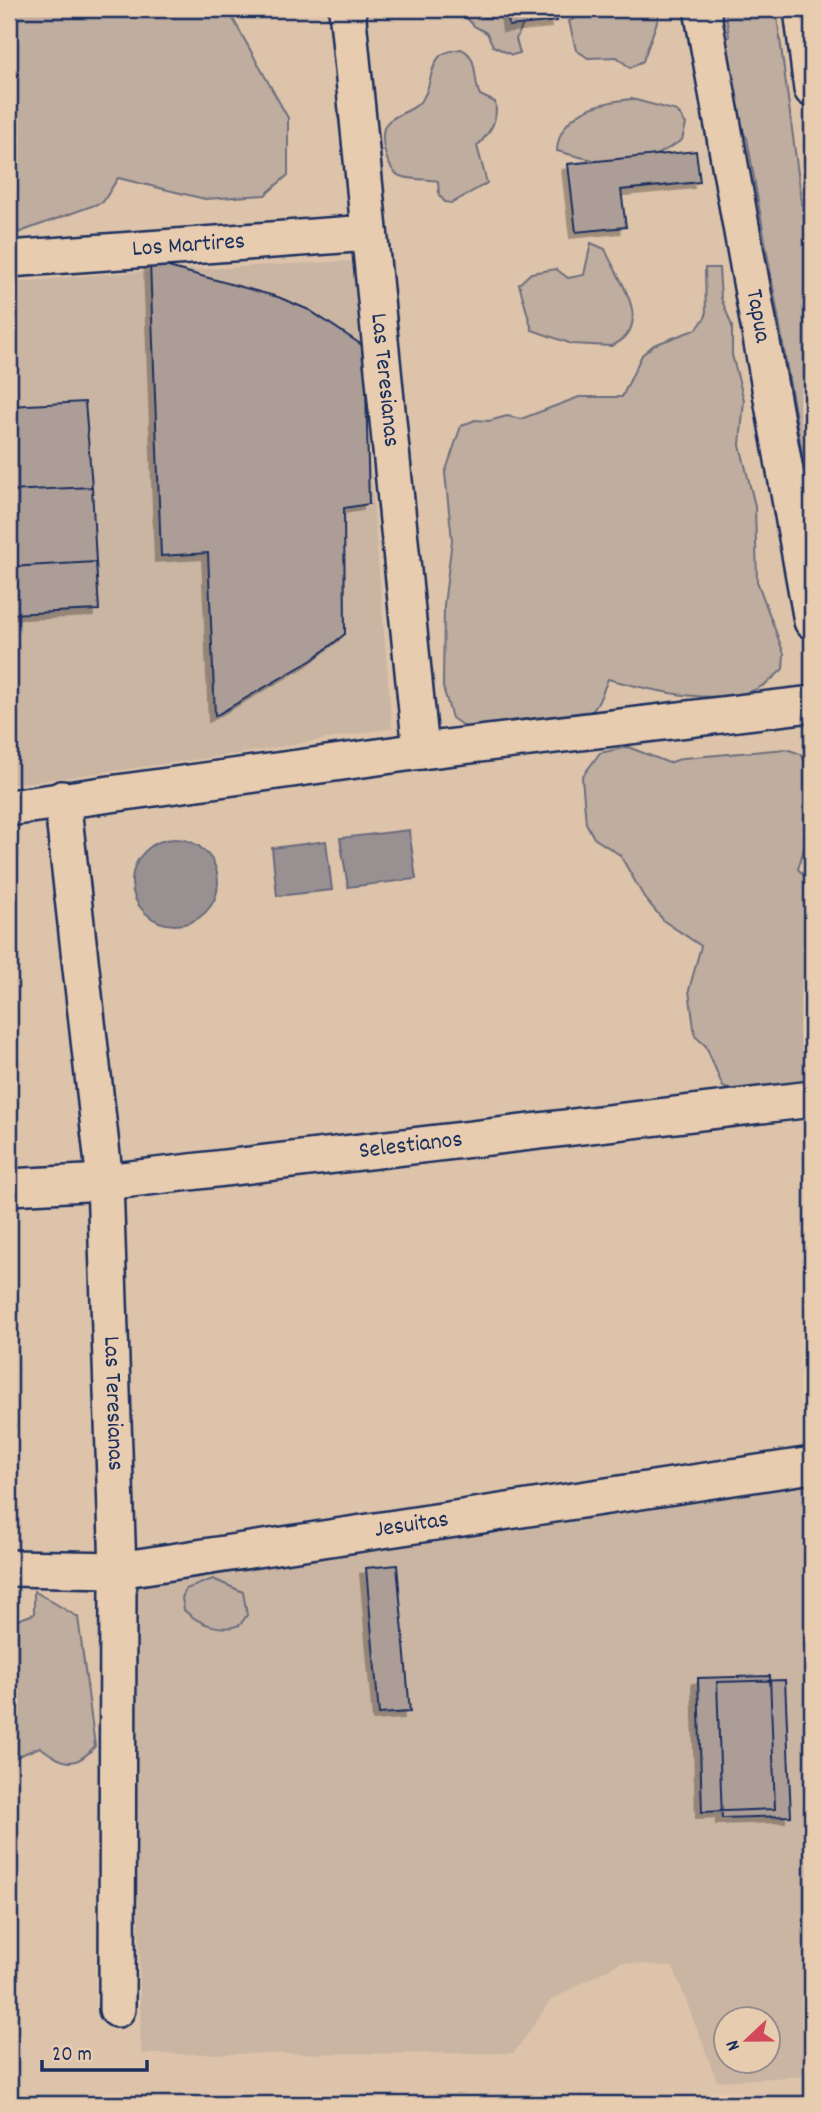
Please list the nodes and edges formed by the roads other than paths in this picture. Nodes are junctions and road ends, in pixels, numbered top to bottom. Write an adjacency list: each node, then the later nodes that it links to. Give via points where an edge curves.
1 (347, 9): 5 (street, Las Teresianas)
2 (702, 9): 7 (street, Tapua)
3 (802, 9): 4 (street)
4 (812, 89)
5 (369, 233): 6 (street, Los Martires); 9 (street, Las Teresianas)
6 (9, 259)
7 (812, 621)
8 (812, 704): 9 (street)
9 (421, 751): 10 (street)
10 (62, 799): 11 (street); 13 (street, Las Teresianas)
11 (9, 808)
12 (812, 1099): 13 (street, Selestianos)
13 (105, 1182): 14 (street, Selestianos); 17 (street, Las Teresianas)
14 (9, 1187)
15 (812, 1465): 17 (street, Jesuitas)
16 (9, 1568): 17 (street, Jesuitas)
17 (118, 1570): 18 (street, Las Teresianas)
18 (117, 2009)

